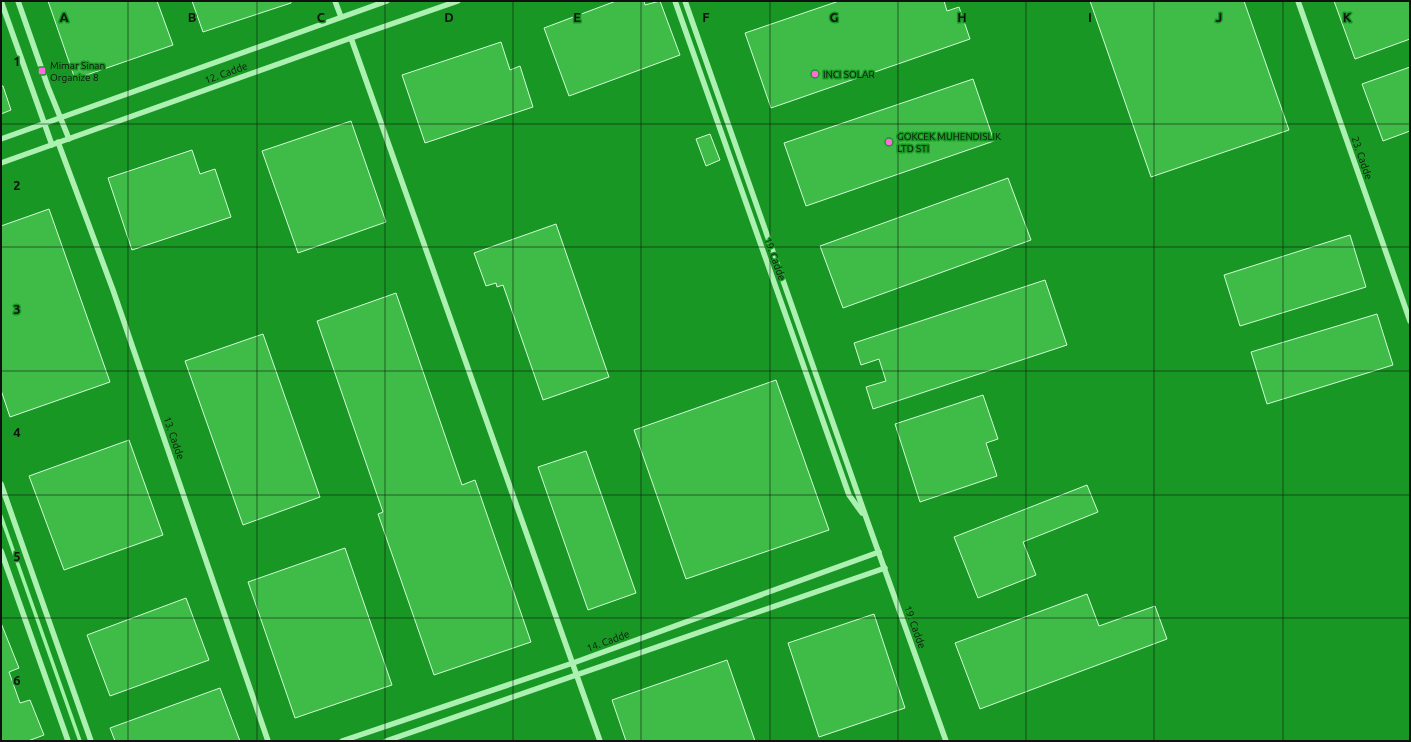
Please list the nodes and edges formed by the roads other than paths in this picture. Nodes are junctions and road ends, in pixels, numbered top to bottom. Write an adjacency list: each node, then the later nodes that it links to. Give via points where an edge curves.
1 (1, 1): 12 (lane)
2 (18, 1): 11 (lane)
3 (335, 1): 9 (lane)
4 (386, 1): 9 (lane, 12. Cadde)
5 (458, 1): 10 (lane, 12. Cadde)
6 (674, 1): 20 (lane, 19. Cadde, via 849,495)
7 (685, 1): 20 (lane, 19. Cadde)
8 (1298, 1): 18 (lane, 23. Cadde)
9 (341, 17): 11 (lane, 12. Cadde)
10 (351, 38): 14 (lane, 12. Cadde); 24 (lane)
11 (61, 117): 12 (lane, 12. Cadde); 14 (lane)
12 (44, 123): 13 (lane, 12. Cadde); 16 (lane)
13 (1, 139)
14 (69, 139): 15 (lane, 12. Cadde)
15 (58, 142): 16 (lane, 12. Cadde); 28 (lane, 13. Cadde, via 113,290)
16 (52, 145): 17 (lane, 12. Cadde)
17 (1, 163)
18 (1410, 321)
19 (1, 484): 27 (lane)
20 (867, 520): 22 (lane, 19. Cadde)
21 (1, 550): 26 (lane)
22 (879, 552): 23 (lane, 19. Cadde); 24 (lane, 14. Cadde)
23 (885, 568): 25 (lane); 32 (lane, 19. Cadde)
24 (573, 663): 25 (lane); 29 (lane, 14. Cadde)
25 (577, 675): 30 (lane); 31 (lane)
26 (68, 741)
27 (91, 741)
28 (268, 741)
29 (342, 741)
30 (386, 741)
31 (600, 741)
32 (946, 741)

